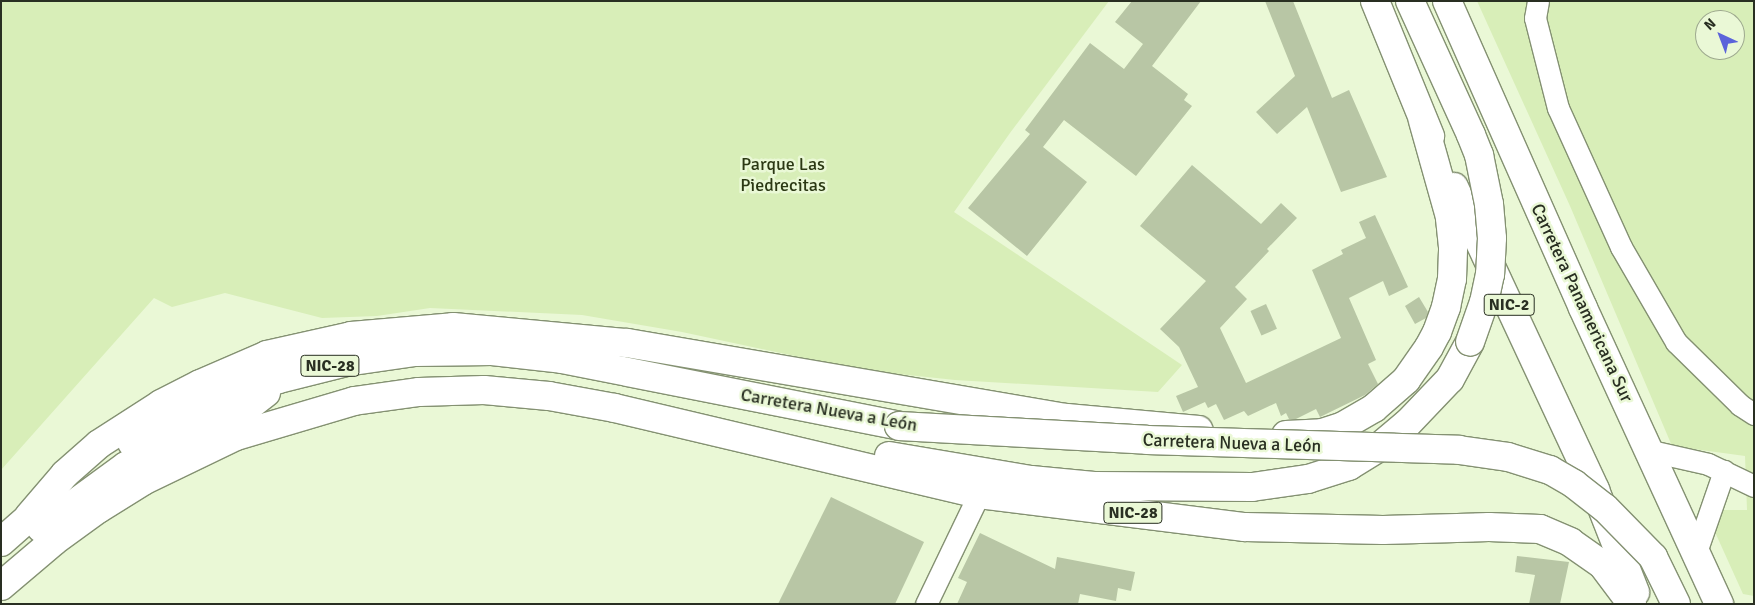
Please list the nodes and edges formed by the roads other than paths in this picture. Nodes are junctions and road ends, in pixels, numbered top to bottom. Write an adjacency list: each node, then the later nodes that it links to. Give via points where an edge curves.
1 (1375, 1): 5 (highway, NIC-2)
2 (1410, 1): 7 (highway, bridge, via 1471,135 1482,171 1492,238 1490,274 1484,302 1464,356 1450,379 1407,424 1378,448 1348,466 1278,485 1094,486 1030,480)
3 (1447, 1): 9 (highway, Carretera Panamericana Sur, via 1583,308)
4 (1538, 1): 8 (street, via 1535,18 1558,108 1621,247 1676,342 1740,405)
5 (1423, 121): 13 (highway, via 1450,217 1452,263 1446,307 1429,347 1406,380 1374,408 1343,426 1322,433 1296,436 1067,418 627,343 453,327 351,336 267,355 200,384 161,404 99,444 65,474); 20 (highway, NIC-2, via 1595,490)
6 (279, 379): 13 (highway, Carretera Nueva a León / NIC-28, via 171,421 74,480); 16 (highway, via 258,401 240,413 163,446 126,466 43,527); 21 (highway, Carretera Nueva a León / NIC-28, bridge, via 346,362 405,354 492,352 562,359 899,426 1147,440 1459,450 1508,456 1550,470 1605,508 1653,557)
7 (615, 408): 12 (highway, NIC-28); 17 (highway, NIC-28, via 549,396 484,390 419,392 354,402 271,424 236,436 143,481 54,541)
8 (1754, 414)
9 (1651, 451): 10 (street, via 1708,464); 15 (highway, Carretera Panamericana Sur)
10 (1724, 471): 11 (street); 15 (street)
11 (1750, 484)
12 (979, 494): 18 (street); 19 (highway, NIC-28, via 1246,527 1383,530 1489,526 1540,529 1570,542 1602,564)
13 (29, 516): 14 (highway, Carretera Nueva a León / NIC-28)
14 (1, 542)
15 (1696, 552): 22 (highway, Carretera Panamericana Sur)
16 (1, 566)
17 (1, 586)
18 (926, 604)
19 (1632, 604)
20 (1640, 604)
21 (1676, 604)
22 (1719, 604)

